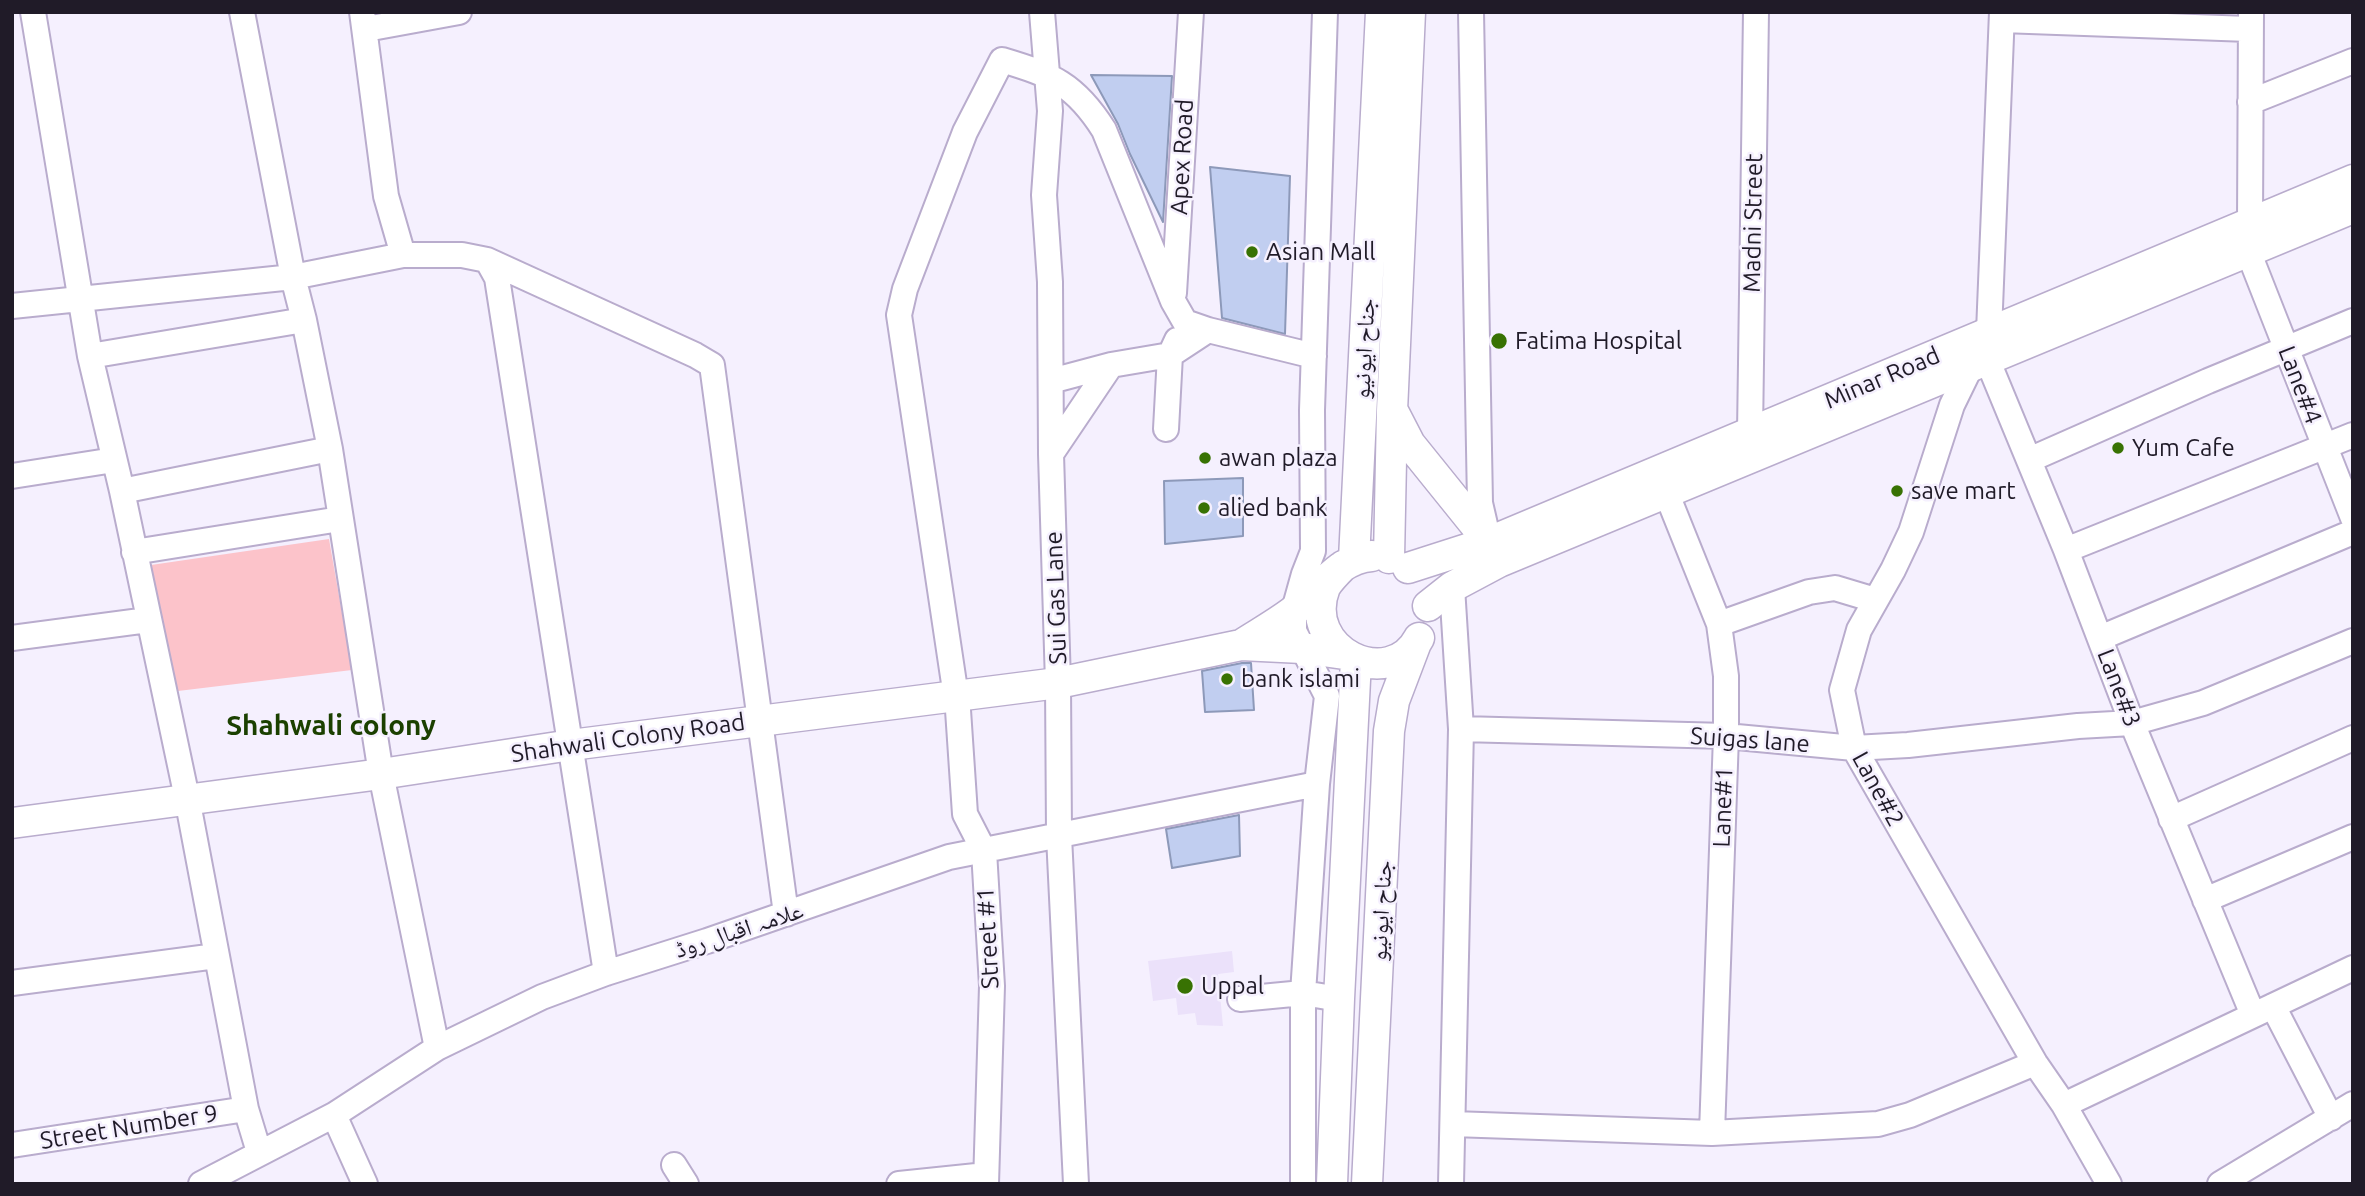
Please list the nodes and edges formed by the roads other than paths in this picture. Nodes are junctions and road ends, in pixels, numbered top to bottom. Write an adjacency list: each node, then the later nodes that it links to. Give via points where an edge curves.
1 (33, 12): 23 (street)
2 (242, 12): 22 (street)
3 (459, 12): 13 (street)
4 (1042, 12): 15 (street, Sui Gas Lane)
5 (1191, 12): 24 (street, Apex Road)
6 (1325, 12): 33 (street)
7 (1381, 12): 54 (main road, جناح ایونیو)
8 (1410, 12): 36 (main road, جناح ایونیو)
9 (1471, 12): 51 (street, via 1480,503)
10 (1756, 12): 38 (street, Madni Street)
11 (2002, 16): 12 (street); 30 (street)
12 (2250, 20): 16 (street)
13 (364, 21): 20 (street, via 386,196)
14 (2353, 61): 16 (street)
15 (1047, 74): 24 (street, via 1078,95 1104,130); 35 (street, Sui Gas Lane, via 1050,111 1044,195); 70 (street, Street #1, via 1002,60 965,132 899,315)
16 (2250, 102): 19 (street)
17 (2353, 180): 19 (main road, Minar Road)
18 (2353, 208): 19 (main road, Minar Road)
19 (2249, 237): 29 (street, Lane#4); 30 (main road, Minar Road)
20 (403, 255): 21 (street); 22 (street)
21 (487, 260): 71 (street, via 712,365); 76 (street, via 496,278)
22 (293, 276): 23 (street); 26 (street)
23 (82, 298): 25 (street); 32 (street)
24 (1173, 301): 28 (street)
25 (12, 306)
26 (304, 320): 32 (street); 41 (street)
27 (2353, 321): 29 (street)
28 (1197, 326): 31 (street); 33 (street)
29 (2286, 349): 40 (street, Lane#4); 44 (street)
30 (1982, 353): 38 (main road, Minar Road); 44 (street, Lane#3); 47 (main road, Minar Road); 57 (street, Lane#2, via 1952,405 1911,532)
31 (1170, 355): 34 (street); 37 (street)
32 (90, 356): 43 (street)
33 (1314, 356): 59 (street, via 1313,551)
34 (1111, 365): 35 (street); 42 (street)
35 (1051, 381): 42 (street, Sui Gas Lane)
36 (1392, 411): 51 (main road, via 1410,444); 55 (main road, جناح ایونیو)
37 (1166, 429)
38 (1750, 433): 51 (main road, Minar Road)
39 (2353, 435): 40 (street)
40 (2324, 447): 48 (street, Lane#4); 52 (street)
41 (330, 449): 46 (street); 49 (street)
42 (1051, 454): 69 (street, Sui Gas Lane)
43 (114, 460): 45 (street); 46 (street)
44 (2029, 460): 52 (street, Lane#3)
45 (12, 475)
46 (122, 491): 53 (street)
47 (1666, 492): 56 (main road, Minar Road, via 1499,562); 61 (street, Lane#1)
48 (2353, 518)
49 (340, 519): 53 (street); 78 (street)
50 (2353, 533): 63 (street)
51 (1489, 542): 55 (main road, Minar Road)
52 (2066, 550): 63 (street, Lane#3)
53 (134, 552): 60 (street)
54 (1349, 563): 55 (main road, via 1366,556); 59 (main road, Shahwali Colony Road); 68 (main road, via 1326,585 1320,610 1327,635)
55 (1399, 563): 58 (main road, via 1418,579)
56 (1452, 587): 58 (main road, Minar Road); 73 (street)
57 (1875, 600): 61 (street, via 1835,588 1809,592); 77 (street, Lane#2, via 1859,630 1842,690)
58 (1428, 606): 65 (main road, via 1426,625)
59 (1294, 610): 66 (main road, Shahwali Colony Road); 67 (street, via 1294,631)
60 (148, 620): 62 (street); 80 (street)
61 (1719, 624): 74 (street, Lane#1, via 1726,676)
62 (12, 638)
63 (2100, 638): 72 (street, Lane#3)
64 (2353, 641): 72 (street, Suigas lane, via 2203,703)
65 (1416, 643): 68 (main road, via 1389,661 1372,663); 114 (main road, جناح ایونیو, via 1394,701 1389,731)
66 (1241, 645): 67 (main road, Shahwali Colony Road); 69 (main road, Shahwali Colony Road)
67 (1303, 648): 68 (main road, Shahwali Colony Road); 79 (street, via 1327,696)
68 (1350, 657): 94 (main road, جناح ایونیو)
69 (1058, 683): 70 (main road, Shahwali Colony Road); 83 (street, Sui Gas Lane)
70 (956, 697): 71 (main road, Shahwali Colony Road); 85 (street, Street #1, via 965,814)
71 (759, 721): 76 (main road, Shahwali Colony Road); 87 (street)
72 (2132, 723): 77 (street, Suigas lane); 81 (street, Lane#3)
73 (1461, 729): 74 (street, Suigas lane); 103 (street)
74 (1726, 736): 77 (street, Suigas lane); 104 (street, Lane#1)
75 (2353, 738): 81 (street)
76 (571, 745): 78 (main road, Shahwali Colony Road); 90 (street)
77 (1854, 748): 97 (street, Lane#2)
78 (381, 774): 80 (main road, Shahwali Colony Road); 96 (street)
79 (1317, 784): 83 (street, علامہ اقبال روڈ); 92 (street)
80 (187, 798): 82 (main road, Shahwali Colony Road); 88 (street)
81 (2171, 819): 86 (street, Lane#3)
82 (12, 823)
83 (1059, 836): 85 (street, علامہ اقبال روڈ); 111 (street, Sui Gas Lane)
84 (2353, 837): 86 (street)
85 (984, 851): 87 (street, علامہ اقبال روڈ, via 949,857); 107 (street, Street #1, via 992,986)
86 (2205, 900): 95 (street, Lane#3)
87 (786, 914): 90 (street, علامہ اقبال روڈ)
88 (216, 956): 91 (street); 100 (street)
89 (2353, 968): 95 (street)
90 (606, 973): 96 (street, علامہ اقبال روڈ, via 542,997)
91 (12, 984)
92 (1303, 993): 93 (street); 94 (street); 112 (street)
93 (1240, 999)
94 (1339, 999): 113 (main road, جناح ایونیو)
95 (2263, 1010): 99 (street); 102 (street, Lane#3)
96 (437, 1048): 101 (street, علامہ اقبال روڈ)
97 (2035, 1063): 99 (street, Lane#2); 104 (street, via 1878,1124)
98 (2353, 1104): 102 (street)
99 (2064, 1105): 116 (street, Lane#2)
100 (246, 1109): 105 (street, Street Number 9); 106 (street)
101 (334, 1115): 106 (street, علامہ اقبال روڈ); 109 (street)
102 (2331, 1118): 117 (street)
103 (1453, 1124): 104 (street); 115 (street)
104 (1712, 1133)
105 (12, 1145)
106 (260, 1152): 108 (street, علامہ اقبال روڈ)
107 (986, 1179): 110 (street)
108 (201, 1184)
109 (365, 1184)
110 (899, 1184)
111 (1076, 1184)
112 (1303, 1184)
113 (1332, 1184)
114 (1367, 1184)
115 (1451, 1184)
116 (2109, 1184)
117 (2220, 1184)

